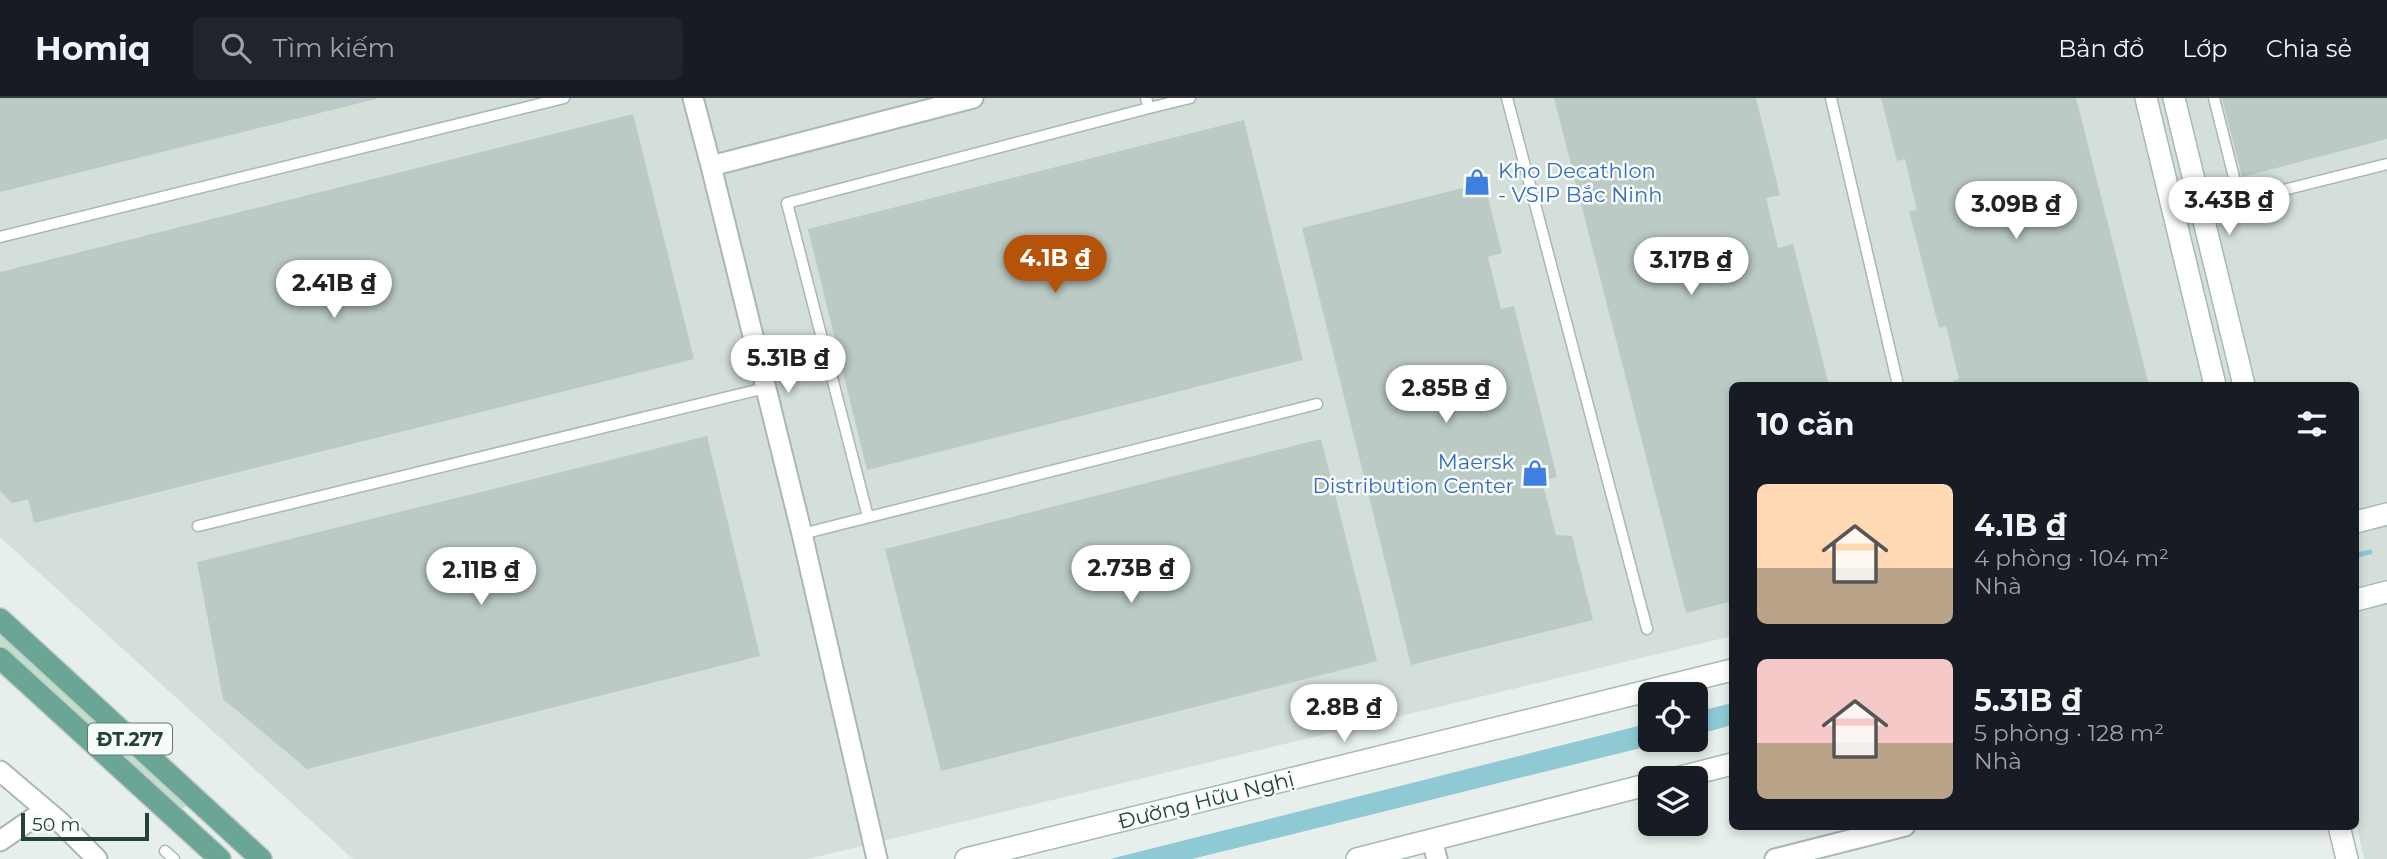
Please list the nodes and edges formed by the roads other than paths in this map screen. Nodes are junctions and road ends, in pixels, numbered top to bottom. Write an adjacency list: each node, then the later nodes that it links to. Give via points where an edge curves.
1 (564, 98): 13 (lane)
2 (693, 98): 12 (street)
3 (973, 98): 12 (street)
4 (1190, 98): 10 (lane)
5 (1507, 98): 27 (lane)
6 (1831, 98): 14 (lane)
7 (2146, 98): 15 (main road)
8 (2174, 98): 16 (main road)
9 (2214, 98): 11 (lane, via 2240,201)
10 (1147, 103): 20 (lane, via 787,203)
11 (2387, 164)
12 (711, 166): 17 (street)
13 (0, 237)
14 (1897, 382)
15 (2214, 382)
16 (2243, 382)
17 (765, 388): 22 (lane); 23 (street)
18 (1317, 404): 20 (lane)
19 (2387, 514): 21 (main road)
20 (868, 517): 23 (lane)
21 (2359, 521)
22 (198, 526)
23 (802, 534): 45 (street)
24 (2387, 592): 25 (main road)
25 (2359, 599)
26 (0, 620): 44 (main road, ĐT.277)
27 (1647, 629)
28 (0, 658): 43 (main road, ĐT.277)
29 (1729, 671): 46 (main road, Đường Hữu Nghị)
30 (1729, 765): 31 (main road)
31 (1708, 770)
32 (0, 771): 34 (street)
33 (1638, 788): 38 (main road)
34 (45, 810): 37 (street); 41 (street)
35 (1889, 830): 48 (street)
36 (2340, 830): 49 (main road)
37 (0, 841)
38 (1435, 849): 40 (main road)
39 (165, 851): 42 (lane)
40 (1408, 853): 47 (main road)
41 (97, 859)
42 (174, 859)
43 (220, 859)
44 (261, 859)
45 (877, 859)
46 (966, 859)
47 (1357, 859)
48 (1775, 859)
49 (2347, 859)

